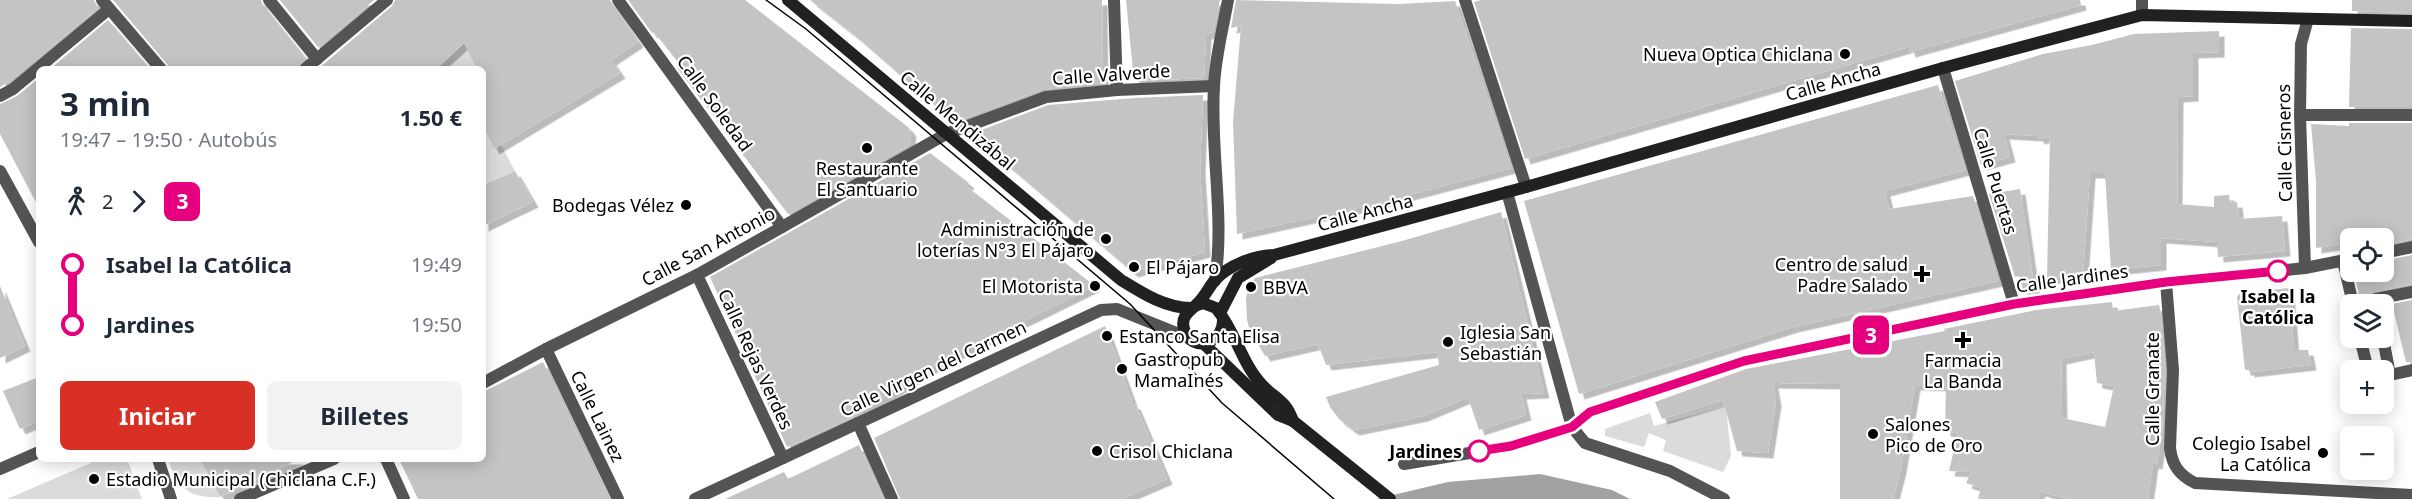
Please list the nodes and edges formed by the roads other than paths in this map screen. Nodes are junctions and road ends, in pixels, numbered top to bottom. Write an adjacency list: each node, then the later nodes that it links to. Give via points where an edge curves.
1 (269, 0): 13 (street)
2 (387, 0): 13 (street)
3 (618, 0): 29 (street, Calle Soledad)
4 (788, 0): 24 (main road, Calle Mendizábal)
5 (1114, 0): 20 (street)
6 (1228, 0): 19 (street)
7 (1465, 0): 26 (street)
8 (2142, 0): 10 (street)
9 (105, 4): 14 (street); 15 (street)
10 (2142, 15): 11 (main road, Calle Ancha); 18 (main road, Calle Ancha)
11 (2308, 19): 12 (main road, Calle Ancha); 22 (street, Calle Cisneros, via 2301,44)
12 (2412, 21)
13 (316, 59): 16 (street)
14 (38, 66)
15 (158, 66)
16 (308, 66)
17 (36, 68): 21 (street)
18 (1943, 68): 26 (main road, Calle Ancha); 41 (street, Calle Puertas)
19 (1214, 86): 20 (street, Calle Valverde); 37 (street, via 1220,252)
20 (1118, 90): 24 (street, Calle Valverde, via 1046,97)
21 (0, 96)
22 (2300, 115): 23 (street); 35 (street, Calle Cisneros)
23 (2412, 116)
24 (946, 134): 29 (street, Calle San Antonio); 42 (main road, Calle Mendizábal, via 1121,280 1156,300 1173,306)
25 (0, 171): 28 (street)
26 (1526, 187): 27 (main road, Calle Ancha)
27 (1507, 192): 33 (main road, Calle Ancha); 52 (street)
28 (5, 195): 30 (street)
29 (782, 228): 36 (street, Calle San Antonio)
30 (36, 238)
31 (2412, 248): 32 (street)
32 (2394, 251)
33 (1274, 255): 37 (main road, via 1249,260); 43 (main road, via 1238,278)
34 (2340, 261): 35 (street, Calle Jardines)
35 (2305, 268): 38 (street, Calle Jardines)
36 (697, 275): 47 (street, Calle San Antonio); 54 (street, Calle Rejas Verdes)
37 (1215, 281): 42 (main road)
38 (2166, 282): 41 (street, Calle Jardines); 60 (street, Calle Granate, via 2174,370 2171,459 2185,478 2195,483)
39 (2412, 292): 40 (street)
40 (2394, 296)
41 (2014, 304): 52 (street, Calle Jardines, via 1744,361 1590,412)
42 (1194, 306): 43 (main road, via 1210,305); 44 (main road, via 1184,320)
43 (1222, 316): 45 (main road, via 1218,337); 50 (main road, via 1251,371 1287,405)
44 (1189, 338): 45 (main road); 51 (street, Calle Virgen del Carmen, via 1117,309 1101,310)
45 (1203, 343): 50 (main road, via 1278,415)
46 (2385, 348): 48 (street, via 2391,375)
47 (546, 349): 49 (street, Calle San Antonio); 65 (street, Calle Lainez)
48 (2412, 370)
49 (486, 381)
50 (1293, 421): 68 (main road)
51 (858, 423): 54 (street, Calle Virgen del Carmen); 67 (street)
52 (1572, 427): 58 (street, Calle Jardines, via 1511,446); 61 (street, via 1585,443 1670,471)
53 (36, 453): 59 (street)
54 (783, 458): 66 (street, Calle Virgen del Carmen)
55 (159, 462): 62 (street)
56 (327, 462): 63 (street)
57 (387, 462): 64 (street)
58 (1404, 464)
59 (0, 469)
60 (2412, 495)
61 (1720, 497)
62 (171, 499)
63 (240, 499)
64 (404, 499)
65 (618, 499)
66 (694, 499)
67 (892, 499)
68 (1390, 499)

